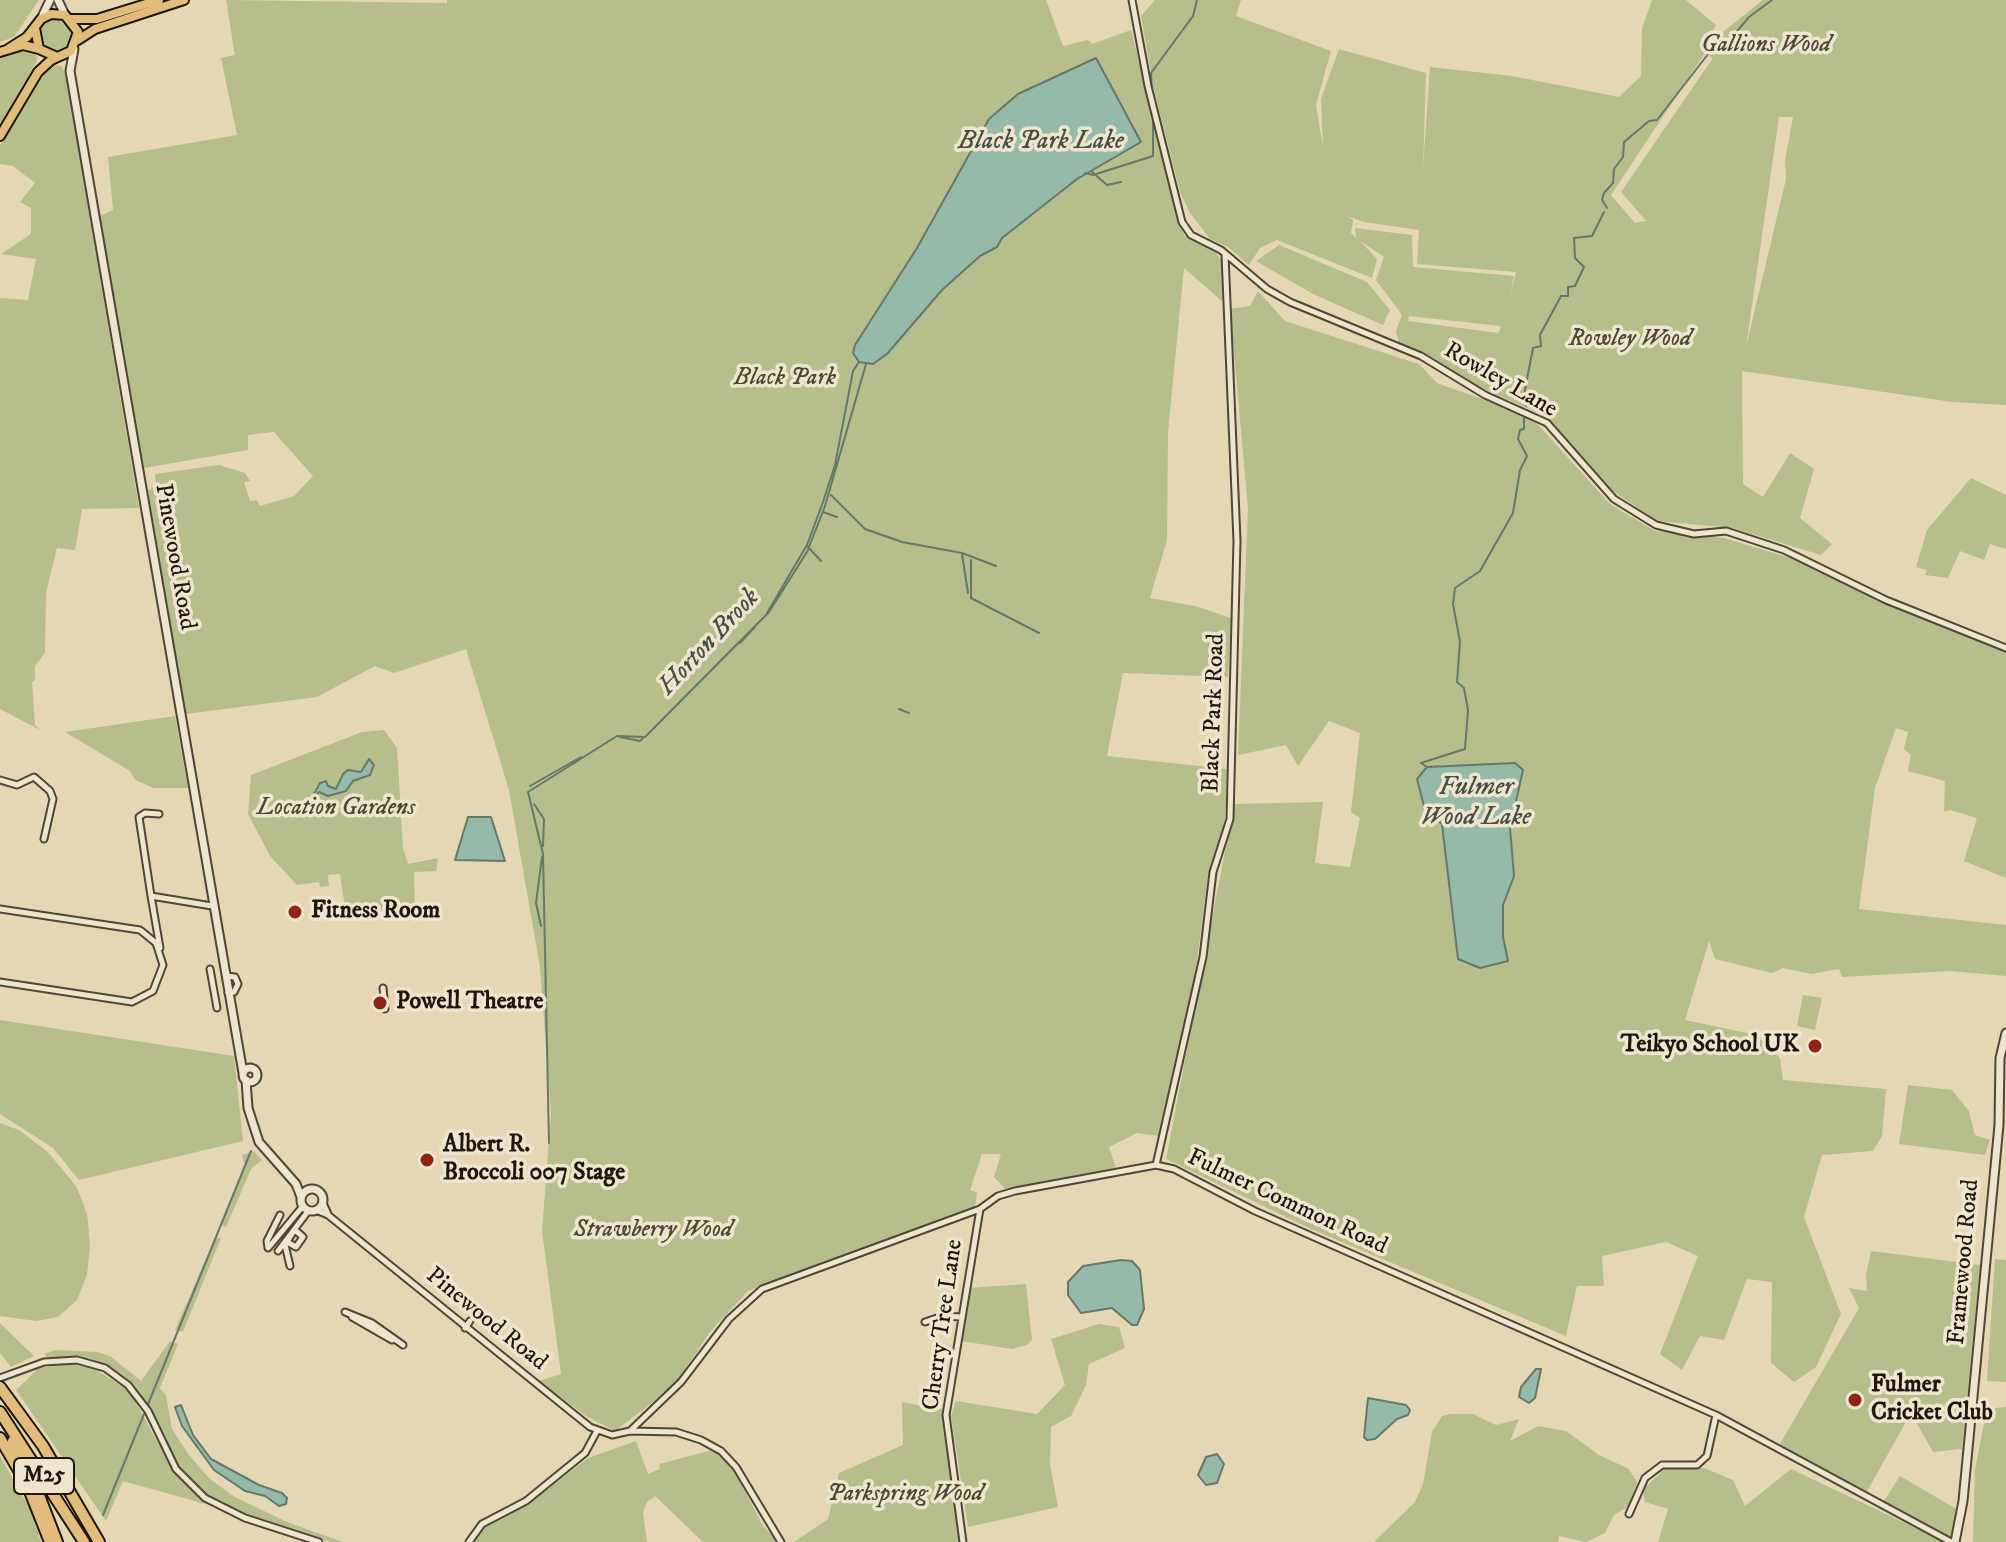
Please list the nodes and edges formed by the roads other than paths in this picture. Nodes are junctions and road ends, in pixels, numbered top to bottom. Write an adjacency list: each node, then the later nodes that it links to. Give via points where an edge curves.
1 (50, 0): 7 (street)
2 (58, 0): 6 (street)
3 (159, 0): 6 (main road, via 97,19)
4 (184, 0): 9 (main road, via 90,31)
5 (1132, 0): 16 (street, Rowley Lane, via 1182,222 1191,235)
6 (68, 17): 7 (main road, via 51,14); 9 (main road)
7 (41, 19): 8 (main road)
8 (35, 28): 10 (main road); 11 (main road)
9 (76, 44): 12 (main road); 13 (street, Pinewood Road)
10 (4, 50): 11 (main road, via 23,45)
11 (40, 50): 12 (main road); 14 (main road)
12 (58, 57): 13 (street, Pinewood Road); 14 (main road)
13 (70, 71): 22 (street, Pinewood Road)
14 (38, 72): 15 (main road)
15 (0, 136)
16 (1225, 255): 17 (street, Rowley Lane, via 1290,302 1421,356 1485,395 1547,423 1614,499 1656,525 1694,534 1726,531 1784,550 1888,601); 38 (street, Black Park Road, via 1237,541 1230,819 1213,872 1203,957)
17 (2006, 648)
18 (0, 780): 20 (street, via 17,785 35,775 50,791)
19 (159, 814): 21 (street, via 139,817)
20 (44, 839)
21 (151, 896): 22 (street); 24 (street)
22 (212, 906): 31 (street, Pinewood Road)
23 (2, 911): 25 (street)
24 (155, 919): 25 (street); 26 (street)
25 (140, 930): 26 (street)
26 (160, 951): 28 (street, via 163,970 157,987 132,1002)
27 (210, 969): 29 (street)
28 (0, 982)
29 (214, 988): 31 (street); 32 (street)
30 (383, 988): 33 (street)
31 (228, 990): 35 (street, Pinewood Road)
32 (217, 1008)
33 (385, 1009)
34 (2006, 1033): 72 (street, Framewood Road, via 1963,1501)
35 (246, 1074): 36 (street); 36 (street, via 256,1071); 37 (street, Pinewood Road)
36 (256, 1079): 37 (street)
37 (247, 1103): 39 (street, Pinewood Road, via 259,1142)
38 (1156, 1165): 43 (street, Fulmer Common Road, via 1015,1191); 58 (street, Fulmer Common Road)
39 (296, 1184): 40 (street, Pinewood Road); 42 (street, Pinewood Road)
40 (309, 1189): 41 (street, via 318,1191); 42 (street)
41 (322, 1201): 42 (street); 45 (street, Pinewood Road)
42 (307, 1206): 44 (street, via 268,1248); 45 (street, Pinewood Road); 46 (street)
43 (980, 1209): 51 (street, Cherry Tree Lane); 61 (street, Fulmer Common Road, via 762,1289)
44 (280, 1215)
45 (328, 1215): 54 (street, Pinewood Road)
46 (295, 1228): 47 (street); 47 (street, via 303,1237 296,1247); 48 (street)
47 (287, 1242): 49 (street)
48 (278, 1251)
49 (290, 1266)
50 (345, 1312): 50 (street, via 372,1323 403,1345 373,1330)
51 (961, 1317): 53 (street); 71 (street, Cherry Tree Lane, via 946,1415)
52 (470, 1321): 54 (street)
53 (925, 1322)
54 (465, 1328): 60 (street, Pinewood Road)
55 (0, 1378): 68 (street, via 44,1362 77,1360 105,1368 128,1385 176,1469 205,1498 245,1518)
56 (0, 1387): 67 (highway, M25)
57 (0, 1412): 66 (highway, M25)
58 (1716, 1415): 63 (street, via 1707,1456 1697,1465 1662,1465 1645,1478); 72 (street, Fulmer Common Road)
59 (0, 1424): 65 (highway, M25, via 29,1470)
60 (597, 1431): 61 (street); 69 (street, via 585,1453 526,1501 482,1524)
61 (630, 1431): 70 (street, via 676,1432 721,1451)
62 (0, 1438): 64 (highway, M25, via 27,1484)
63 (1629, 1514)
64 (50, 1542)
65 (57, 1542)
66 (84, 1542)
67 (101, 1542)
68 (319, 1542)
69 (469, 1542)
70 (781, 1542)
71 (963, 1542)
72 (1953, 1542)

